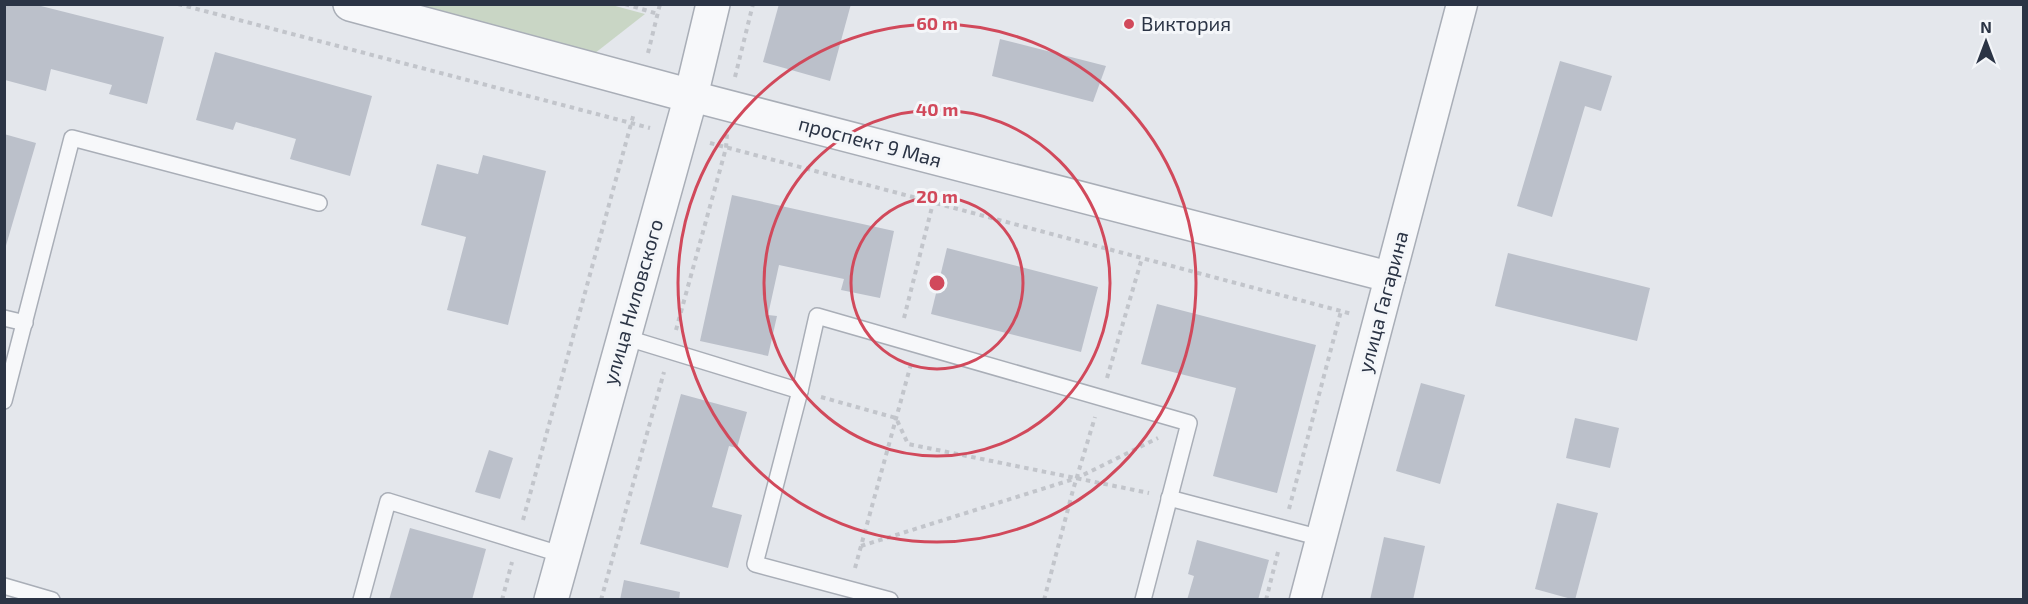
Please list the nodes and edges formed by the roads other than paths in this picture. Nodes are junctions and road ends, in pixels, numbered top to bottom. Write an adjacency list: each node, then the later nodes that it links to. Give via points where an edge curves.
1 (350, 4): 4 (street, проспект 9 Мая)
2 (713, 4): 4 (street, улица Ниловского)
3 (1462, 4): 6 (street, улица Гагарина)
4 (691, 96): 6 (street, проспект 9 Мая); 9 (street, улица Ниловского)
5 (319, 203): 8 (lane, via 72,138)
6 (1390, 277): 13 (street, улица Гагарина)
7 (4, 318): 8 (lane)
8 (25, 323): 11 (lane)
9 (624, 337): 10 (lane); 14 (street, улица Ниловского)
10 (800, 391): 12 (lane, via 817,316 1189,423); 19 (lane, via 755,564)
11 (4, 401)
12 (1170, 498): 13 (lane); 20 (lane)
13 (1321, 538): 21 (street, улица Гагарина)
14 (564, 555): 17 (lane, via 388,501); 18 (street, улица Ниловского)
15 (4, 586): 16 (lane)
16 (52, 600)
17 (360, 600)
18 (551, 600)
19 (890, 600)
20 (1143, 600)
21 (1305, 600)

